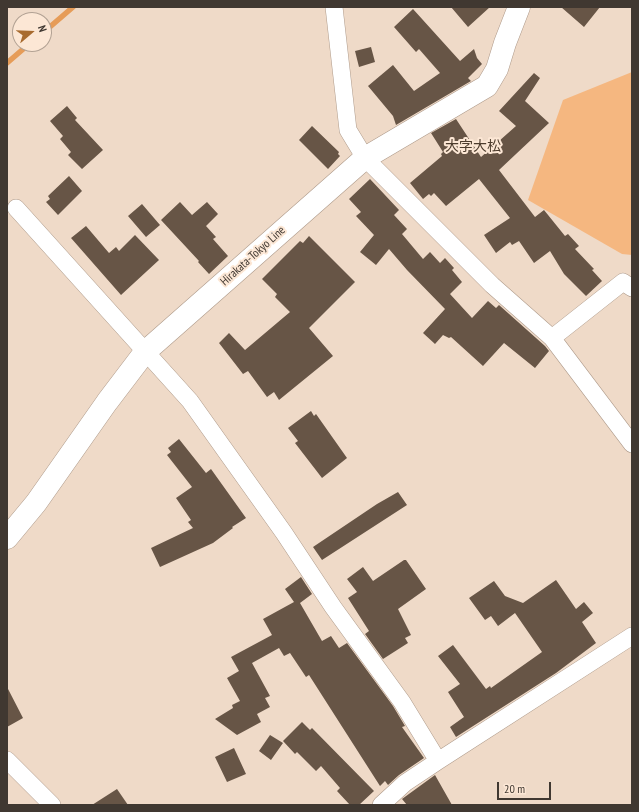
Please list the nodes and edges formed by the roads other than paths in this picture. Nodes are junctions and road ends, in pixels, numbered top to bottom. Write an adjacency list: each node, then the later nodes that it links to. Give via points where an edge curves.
1 (334, 7): 3 (street, via 348,130)
2 (519, 7): 3 (main road, Hirakata-Tokyo Line, via 497,69 487,86)
3 (365, 158): 6 (street, via 492,285); 7 (main road, Hirakata-Tokyo Line)
4 (16, 208): 7 (street)
5 (632, 288): 6 (street, via 623,282)
6 (552, 338): 8 (street)
7 (145, 352): 9 (main road, Hirakata-Tokyo Line, via 106,402 36,503); 12 (street, via 190,401 227,452 332,606 402,702)
8 (632, 444)
9 (7, 538)
10 (632, 636): 12 (street)
11 (7, 760): 13 (street)
12 (438, 761): 14 (street, via 406,783)
13 (52, 805)
14 (381, 805)

